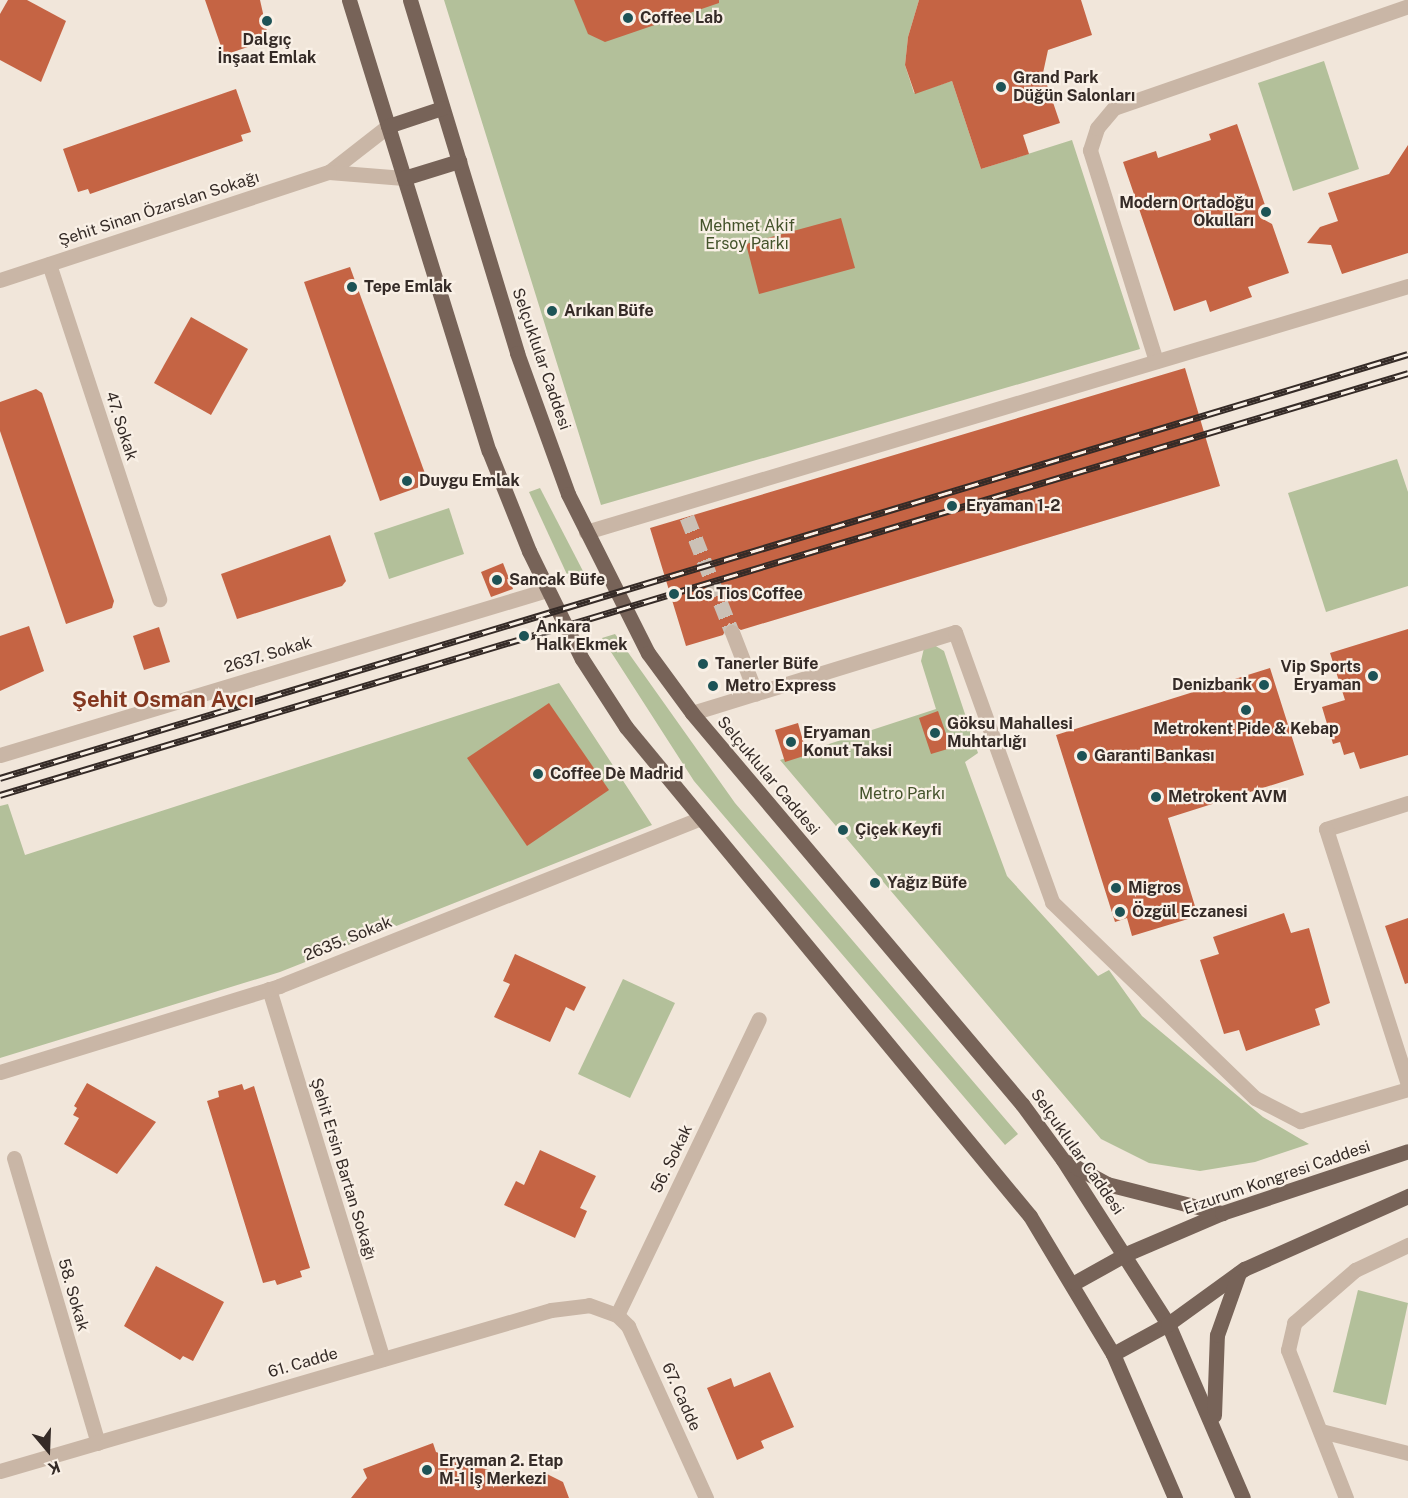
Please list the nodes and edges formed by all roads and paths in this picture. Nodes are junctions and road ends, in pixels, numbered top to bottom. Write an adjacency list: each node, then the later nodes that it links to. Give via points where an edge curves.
1 (349, 0): 5 (main road)
2 (410, 0): 4 (main road, Selçuklular Caddesi)
3 (1408, 6): 12 (street, via 1114,108 1097,128 1090,150)
4 (442, 108): 5 (main road); 6 (main road, Selçuklular Caddesi)
5 (388, 126): 7 (street); 8 (main road)
6 (459, 161): 8 (main road); 13 (main road, Selçuklular Caddesi, via 517,353)
7 (329, 172): 8 (street); 9 (street, Şehit Sinan Özarslan Sokağı)
8 (404, 177): 14 (main road, via 489,451)
9 (49, 264): 10 (street, Şehit Sinan Özarslan Sokağı); 15 (street, 47. Sokak)
10 (1, 278)
11 (1408, 286): 12 (street)
12 (1156, 361): 13 (street, via 684,510)
13 (586, 532): 18 (main road, Selçuklular Caddesi, via 648,653)
14 (547, 590): 19 (street, 2637. Sokak); 21 (main road, via 582,659 626,727)
15 (159, 599)
16 (732, 632): 17 (street)
17 (756, 694): 18 (street); 25 (street, via 954,632 1052,902 1255,1098 1300,1121)
18 (693, 713): 28 (main road, Selçuklular Caddesi, via 1022,1104)
19 (0, 754)
20 (1408, 803): 25 (street, via 1326,829)
21 (701, 818): 22 (street, 2635. Sokak); 34 (main road, via 1007,1186)
22 (269, 989): 24 (street, 2635. Sokak); 38 (street, Şehit Ersin Bartan Sokağı)
23 (759, 1019): 35 (street, 56. Sokak)
24 (0, 1072)
25 (1408, 1087)
26 (1408, 1151): 30 (main road, Erzurum Kongresi Caddesi)
27 (14, 1158): 41 (street, 58. Sokak)
28 (1063, 1160): 30 (main road, via 1107,1184); 32 (main road, Selçuklular Caddesi)
29 (1408, 1196): 33 (main road, via 1313,1234)
30 (1222, 1213): 32 (main road, Erzurum Kongresi Caddesi)
31 (1408, 1245): 40 (street, via 1355,1270 1294,1323 1288,1350)
32 (1126, 1254): 34 (main road, Erzurum Kongresi Caddesi); 36 (main road, Selçuklular Caddesi)
33 (1239, 1273): 36 (main road); 39 (main road, via 1217,1335)
34 (1074, 1283): 37 (main road)
35 (617, 1315): 38 (street, 61. Cadde, via 597,1306 561,1307); 44 (street, 67. Cadde, via 633,1335)
36 (1168, 1324): 37 (main road); 39 (main road, Selçuklular Caddesi)
37 (1113, 1354): 45 (main road)
38 (382, 1359): 41 (street, 61. Cadde)
39 (1215, 1430): 46 (main road, Selçuklular Caddesi)
40 (1321, 1431): 42 (street); 47 (street)
41 (98, 1443): 43 (street, 61. Cadde)
42 (1408, 1453)
43 (0, 1471)
44 (706, 1498)
45 (1175, 1498)
46 (1243, 1498)
47 (1346, 1498)

